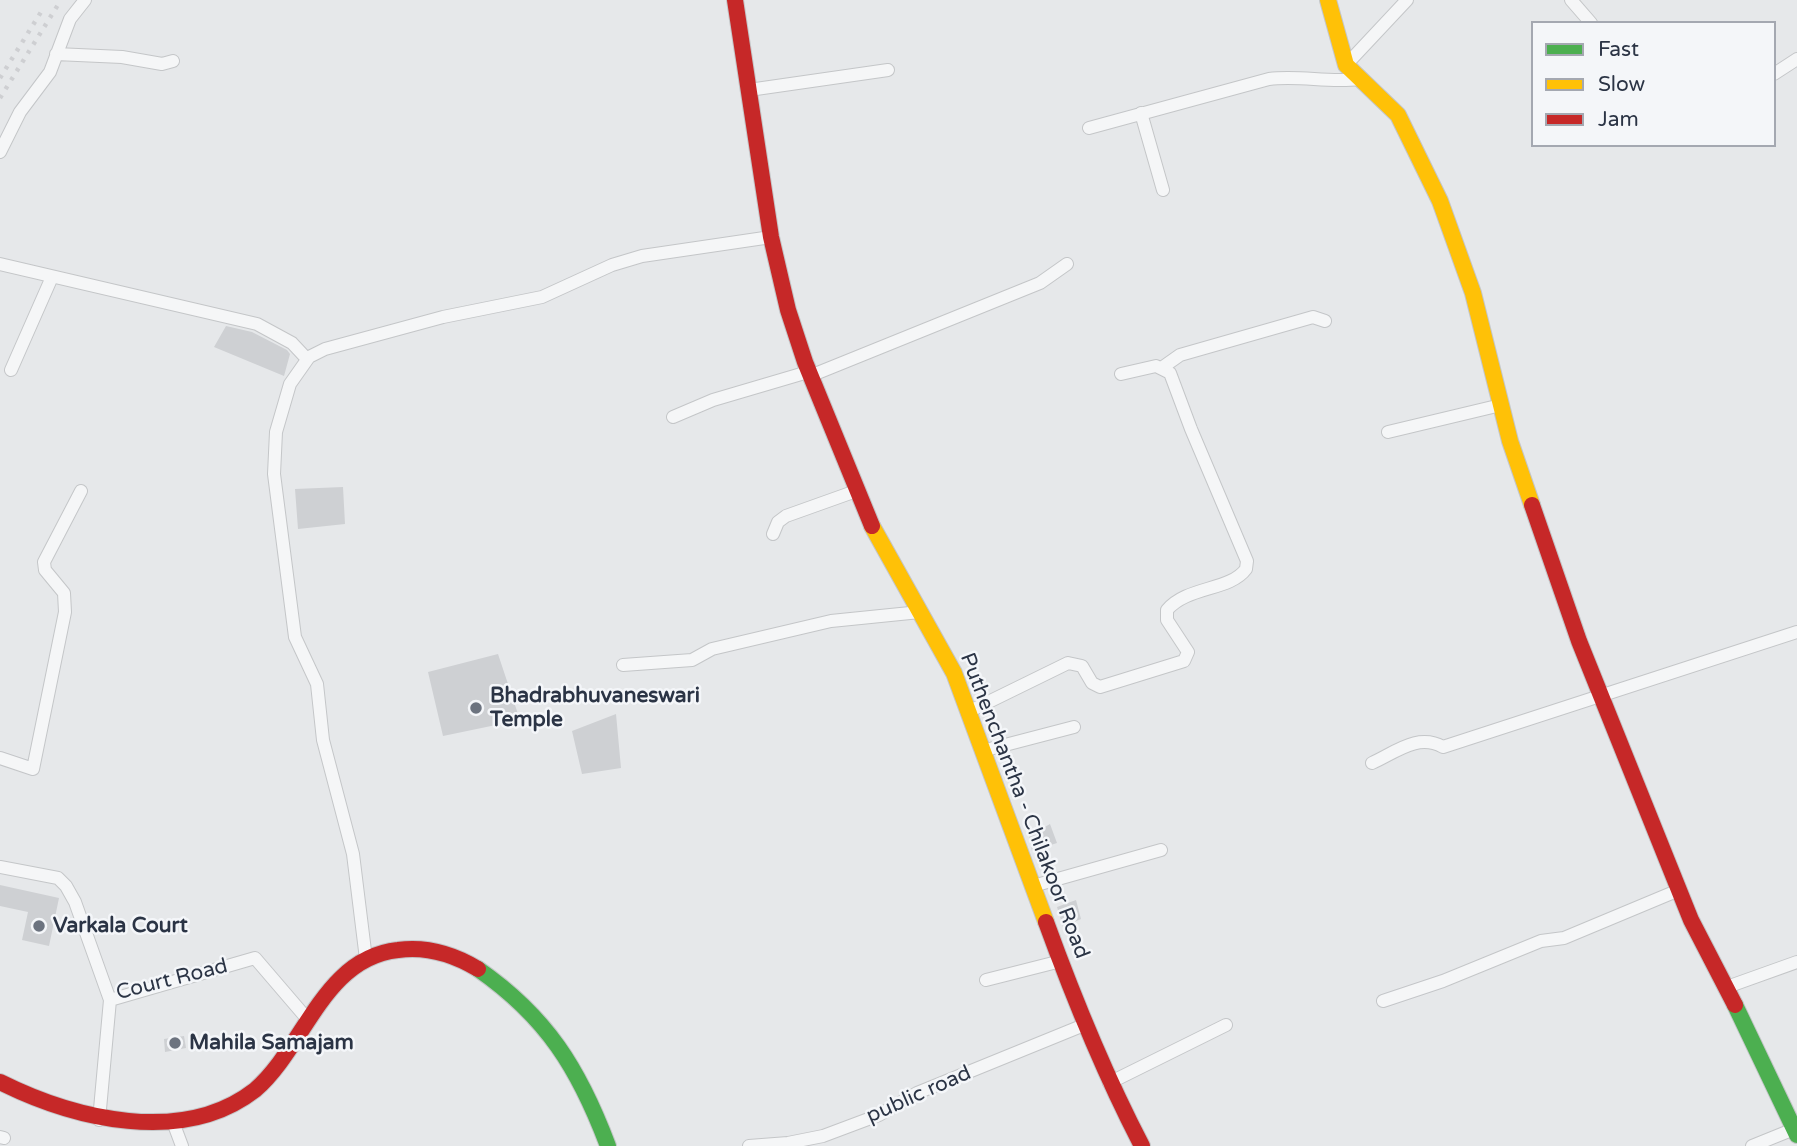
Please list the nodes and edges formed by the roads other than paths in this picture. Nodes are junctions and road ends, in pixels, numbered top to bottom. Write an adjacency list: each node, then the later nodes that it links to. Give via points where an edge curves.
1 (85, 0): 7 (street, via 70,19)
2 (735, 0): 14 (main road, Puthenchantha - Chilakoor Road)
3 (1328, 0): 10 (main road)
4 (1407, 0): 10 (street)
5 (1571, 0): 6 (street)
6 (1589, 21)
7 (56, 54): 9 (street, via 162,64); 17 (street, via 46,79 20,112)
8 (1797, 58): 12 (street)
9 (173, 61)
10 (1346, 65): 13 (main road)
11 (888, 70): 14 (street)
12 (1776, 73)
13 (1359, 79): 15 (street, via 1269,79); 29 (main road, via 1398,115 1440,201 1473,293)
14 (749, 90): 19 (main road, Puthenchantha - Chilakoor Road)
15 (1141, 113): 16 (street); 18 (street)
16 (1089, 128)
17 (0, 152)
18 (1163, 190)
19 (771, 237): 24 (street, via 642,256 542,296 388,331 325,349); 27 (main road, Puthenchantha - Chilakoor Road)
20 (0, 264): 22 (street)
21 (1067, 264): 27 (street, via 1040,283)
22 (52, 277): 24 (street, via 257,324 292,343); 26 (street)
23 (1325, 321): 25 (street, via 1313,317 1180,355)
24 (307, 359): 48 (street, via 290,384 283,408 273,452 274,474 295,637 317,684 323,740 353,854)
25 (1163, 367): 28 (street); 39 (street, via 1172,376 1247,569 1235,579 1182,598 1167,610 1167,620 1188,652 1186,660 1100,687 1082,666 1068,663)
26 (11, 370)
27 (809, 374): 30 (street, via 726,396); 33 (main road, Puthenchantha - Chilakoor Road)
28 (1121, 374)
29 (1501, 405): 31 (street); 38 (main road, via 1557,579)
30 (673, 417)
31 (1388, 432)
32 (81, 491): 42 (street, via 44,562 64,593 65,612 33,769)
33 (856, 491): 34 (street, via 786,516 778,521); 35 (main road, Puthenchantha - Chilakoor Road)
34 (773, 534)
35 (920, 612): 37 (street, via 831,621 712,649 692,660); 39 (main road, Puthenchantha - Chilakoor Road, via 954,673)
36 (1797, 632): 38 (street)
37 (623, 665)
38 (1601, 695): 43 (street, via 1443,747 1421,740); 47 (main road)
39 (968, 712): 41 (main road, Puthenchantha - Chilakoor Road)
40 (1074, 727): 41 (street)
41 (982, 751): 46 (main road, Puthenchantha - Chilakoor Road)
42 (0, 758)
43 (1372, 763)
44 (1161, 850): 46 (street)
45 (0, 867): 53 (street, Court Road, via 58,878 66,886)
46 (1033, 886): 49 (main road, Puthenchantha - Chilakoor Road)
47 (1679, 890): 52 (main road); 54 (street, via 1564,939 1541,941)
48 (366, 958): 55 (main road, via 339,980); 64 (main road, via 402,949 436,951 486,972 513,993 570,1060)
49 (1061, 961): 51 (street); 57 (main road, Puthenchantha - Chilakoor Road)
50 (1797, 962): 52 (street)
51 (986, 980)
52 (1727, 987): 62 (main road)
53 (110, 1000): 55 (street, Court Road, via 255,958); 60 (street)
54 (1383, 1001)
55 (309, 1021): 61 (main road, via 256,1090 227,1108)
56 (1226, 1024): 59 (street)
57 (1084, 1025): 59 (main road, Puthenchantha - Chilakoor Road); 65 (street, public road, via 823,1136)
58 (0, 1082): 60 (main road)
59 (1109, 1083): 66 (main road, Puthenchantha - Chilakoor Road)
60 (99, 1120): 61 (main road)
61 (173, 1122): 63 (street)
62 (1796, 1132): 67 (street)
63 (181, 1146)
64 (608, 1146)
65 (749, 1146)
66 (1142, 1146)
67 (1752, 1146)

